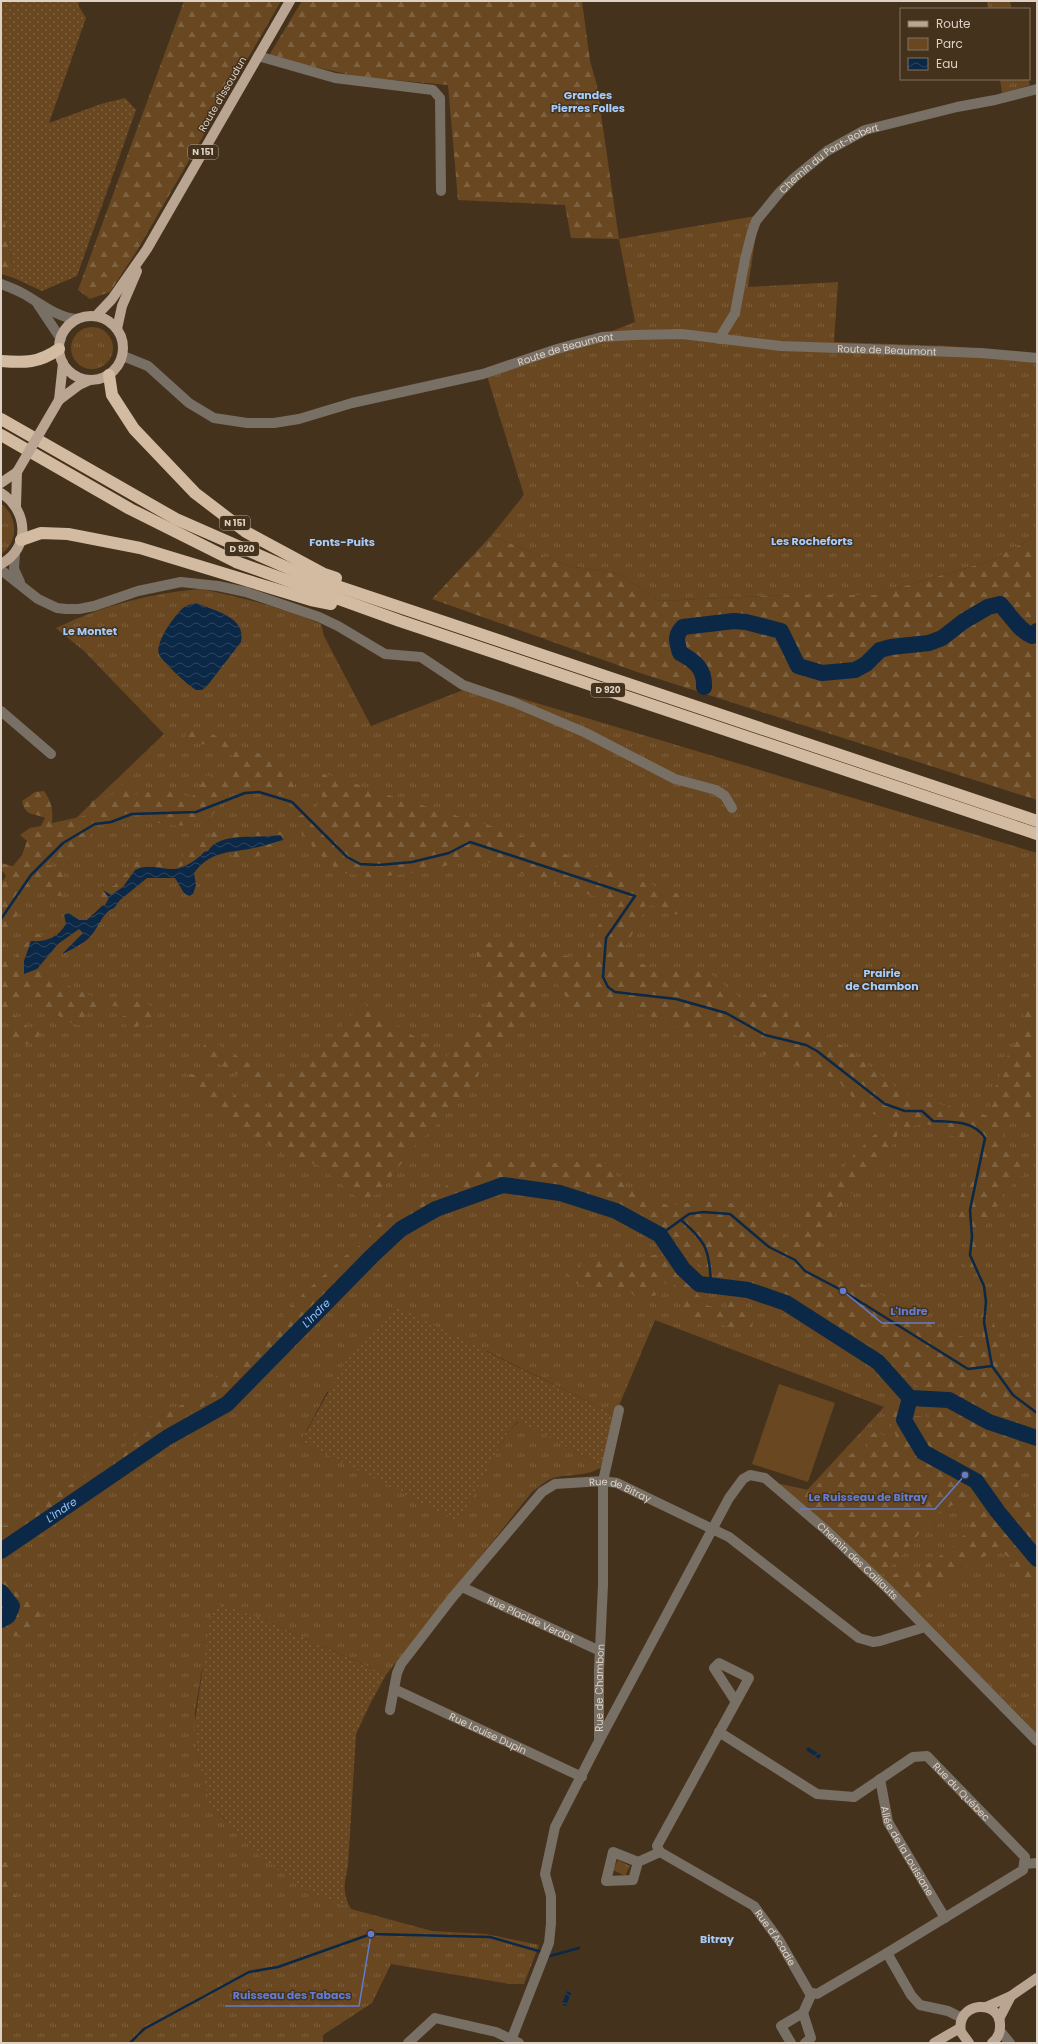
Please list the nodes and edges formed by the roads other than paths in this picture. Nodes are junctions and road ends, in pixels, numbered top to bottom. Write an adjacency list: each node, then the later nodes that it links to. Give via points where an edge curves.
1 (290, 1): 2 (main road, N 151)
2 (258, 56): 4 (street, via 335,78 433,90 440,98); 5 (main road, Route d'Issoudun / N 151)
3 (1037, 89): 11 (street, Chemin du Pont-Robert, via 865,130 827,151 789,183 756,221 745,259 735,314)
4 (441, 191)
5 (147, 249): 8 (main road, Route d'Issoudun / N 151, via 112,300); 10 (main road, Route d'Issoudun / N 151, via 122,306)
6 (1, 284): 7 (street, via 24,293)
7 (37, 303): 9 (street, via 69,318); 12 (street)
8 (96, 316): 9 (main road); 10 (main road, via 112,323)
9 (77, 319): 12 (main road, via 68,326)
10 (117, 329): 13 (main road, via 122,338)
11 (719, 339): 13 (street, Route de Beaumont, via 682,334 602,337 557,348 483,374 274,423 247,423 214,418 189,403 148,366); 14 (street, Route de Beaumont, via 781,346)
12 (60, 344): 15 (highway, via 48,357 36,361); 16 (main road)
13 (123, 356): 17 (main road)
14 (1037, 358)
15 (1, 361)
16 (63, 364): 18 (main road, via 79,378); 19 (main road)
17 (109, 375): 18 (main road); 32 (highway, N 151, via 112,395 134,429 174,472 217,511 246,532 324,574 385,596)
18 (90, 380): 19 (main road, via 79,384)
19 (59, 400): 22 (main road, bridge)
20 (1, 419): 32 (highway, D 920, via 183,522 304,575)
21 (1, 435): 31 (highway, D 920, via 189,540 236,562)
22 (17, 472): 23 (main road); 25 (main road)
23 (1, 483)
24 (1, 494): 25 (main road)
25 (16, 506): 26 (main road, via 22,522)
26 (21, 540): 27 (main road); 31 (highway, D 920, via 41,533 68,534 140,548 311,600)
27 (15, 552): 28 (main road); 30 (street, via 14,568)
28 (1, 564)
29 (1, 570): 30 (street)
30 (23, 587): 35 (street, via 50,605 74,610 138,591 182,582 246,592 319,617 385,654 421,657 463,684 586,733 675,779 716,790 725,796)
31 (369, 611): 37 (highway, D 920)
32 (412, 611): 36 (highway, D 920)
33 (1, 711): 34 (street)
34 (51, 754)
35 (732, 808)
36 (1037, 821)
37 (1037, 834)
38 (619, 1410): 39 (street, Rue de Chambon)
39 (603, 1480): 40 (street, Rue de Bitray, via 634,1489); 41 (street, Rue de Bitray, via 555,1484 547,1488); 43 (street, Rue de Chambon)
40 (713, 1528): 42 (street, Rue de Bitray, via 729,1537 859,1638 880,1641); 42 (street, Chemin des Caillauts, via 743,1479 750,1475 765,1478 827,1531); 48 (street, Chemin des Caillauts)
41 (462, 1586): 43 (street, Rue Placide Verdot); 44 (street, Rue de Bitray, via 401,1664)
42 (925, 1626): 49 (street, Chemin des Caillauts)
43 (600, 1651): 48 (street, Rue de Chambon)
44 (394, 1689): 46 (street, Rue de Bitray); 50 (street, Rue Louise Dupin)
45 (736, 1702): 47 (street)
46 (390, 1710)
47 (719, 1732): 51 (street, Rue du Québec, via 817,1794 854,1797); 52 (street, via 657,1846)
48 (599, 1741): 50 (street, Rue de Chambon)
49 (1037, 1741)
50 (582, 1777): 66 (street, Rue de Chambon, via 558,1820 551,1842 545,1874 550,1896 551,1924 547,1948)
51 (880, 1779): 55 (street, Rue du Québec, via 913,1757 927,1756 1025,1857); 56 (street, Allée de la Louisiane, via 888,1822)
52 (660, 1852): 53 (street); 59 (street, Rue d'Acadie, via 754,1906)
53 (638, 1862)
54 (1037, 1863): 55 (street)
55 (1024, 1864): 56 (street, via 1023,1870)
56 (945, 1918): 57 (street)
57 (887, 1953): 59 (street, via 817,1994); 64 (street, via 911,1995 920,2005 948,2011)
58 (1037, 1978): 60 (main road)
59 (812, 1993): 62 (street)
60 (1011, 1996): 61 (main road); 63 (main road)
61 (986, 2007): 63 (main road); 64 (main road, via 980,2006 969,2010)
62 (803, 2013): 68 (street, via 781,2026); 69 (street, via 811,2038)
63 (999, 2019): 65 (main road)
64 (963, 2031): 70 (main road); 71 (main road)
65 (1000, 2031): 72 (main road); 73 (street)
66 (513, 2042): 67 (street, via 496,2032 435,2018)
67 (408, 2043)
68 (791, 2043)
69 (805, 2043)
70 (934, 2043)
71 (940, 2043)
72 (992, 2043)
73 (1010, 2043)

